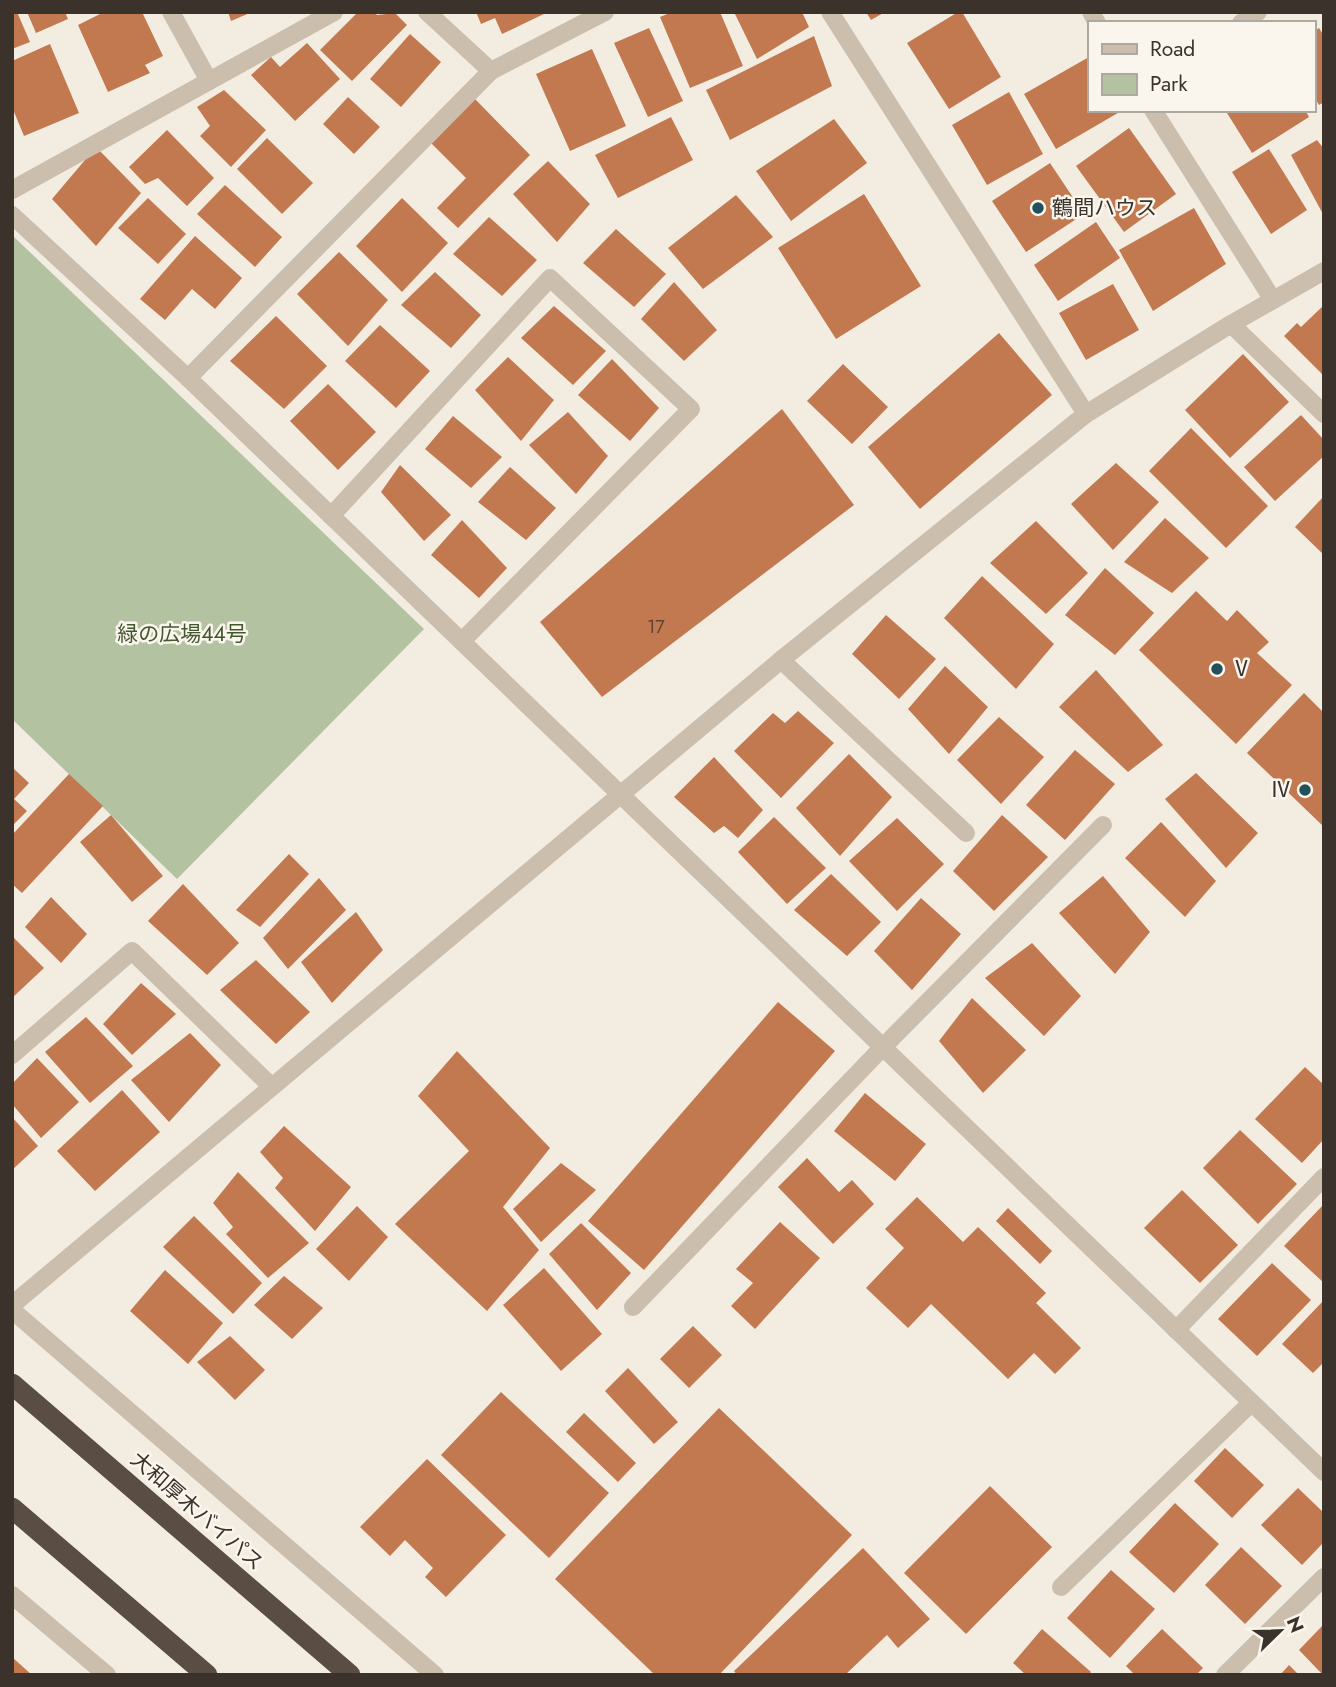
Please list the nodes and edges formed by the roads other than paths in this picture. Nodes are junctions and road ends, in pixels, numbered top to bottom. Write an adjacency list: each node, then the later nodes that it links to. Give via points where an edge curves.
1 (171, 12): 7 (street)
2 (334, 12): 7 (street)
3 (427, 12): 6 (street)
4 (605, 12): 6 (street)
5 (830, 12): 15 (street)
6 (491, 71): 14 (street)
7 (209, 81): 9 (street)
8 (1154, 112): 12 (street)
9 (12, 190)
10 (12, 215): 14 (street)
11 (1324, 271): 12 (street)
12 (1273, 300): 13 (street)
13 (1231, 324): 15 (street); 16 (street)
14 (188, 378): 17 (street)
15 (1086, 414): 19 (street)
16 (1324, 414)
17 (331, 516): 18 (street); 18 (street, via 550,278 691,409)
18 (461, 642): 20 (street)
19 (781, 660): 20 (street); 22 (street)
20 (621, 795): 23 (street); 25 (street)
21 (1103, 825): 23 (street)
22 (966, 833)
23 (883, 1048): 27 (street); 29 (street)
24 (12, 1055): 25 (street, via 132,951)
25 (271, 1086): 28 (street)
26 (1324, 1177): 29 (street)
27 (633, 1307)
28 (12, 1308): 40 (street)
29 (1176, 1330): 31 (street)
30 (12, 1384): 39 (highway, 大和厚木バイパス)
31 (1251, 1403): 32 (street); 35 (street)
32 (1324, 1472)
33 (12, 1508): 38 (highway)
34 (1324, 1577): 41 (street)
35 (1061, 1587)
36 (12, 1595): 37 (street)
37 (107, 1675)
38 (207, 1675)
39 (350, 1675)
40 (435, 1675)
41 (1225, 1675)

